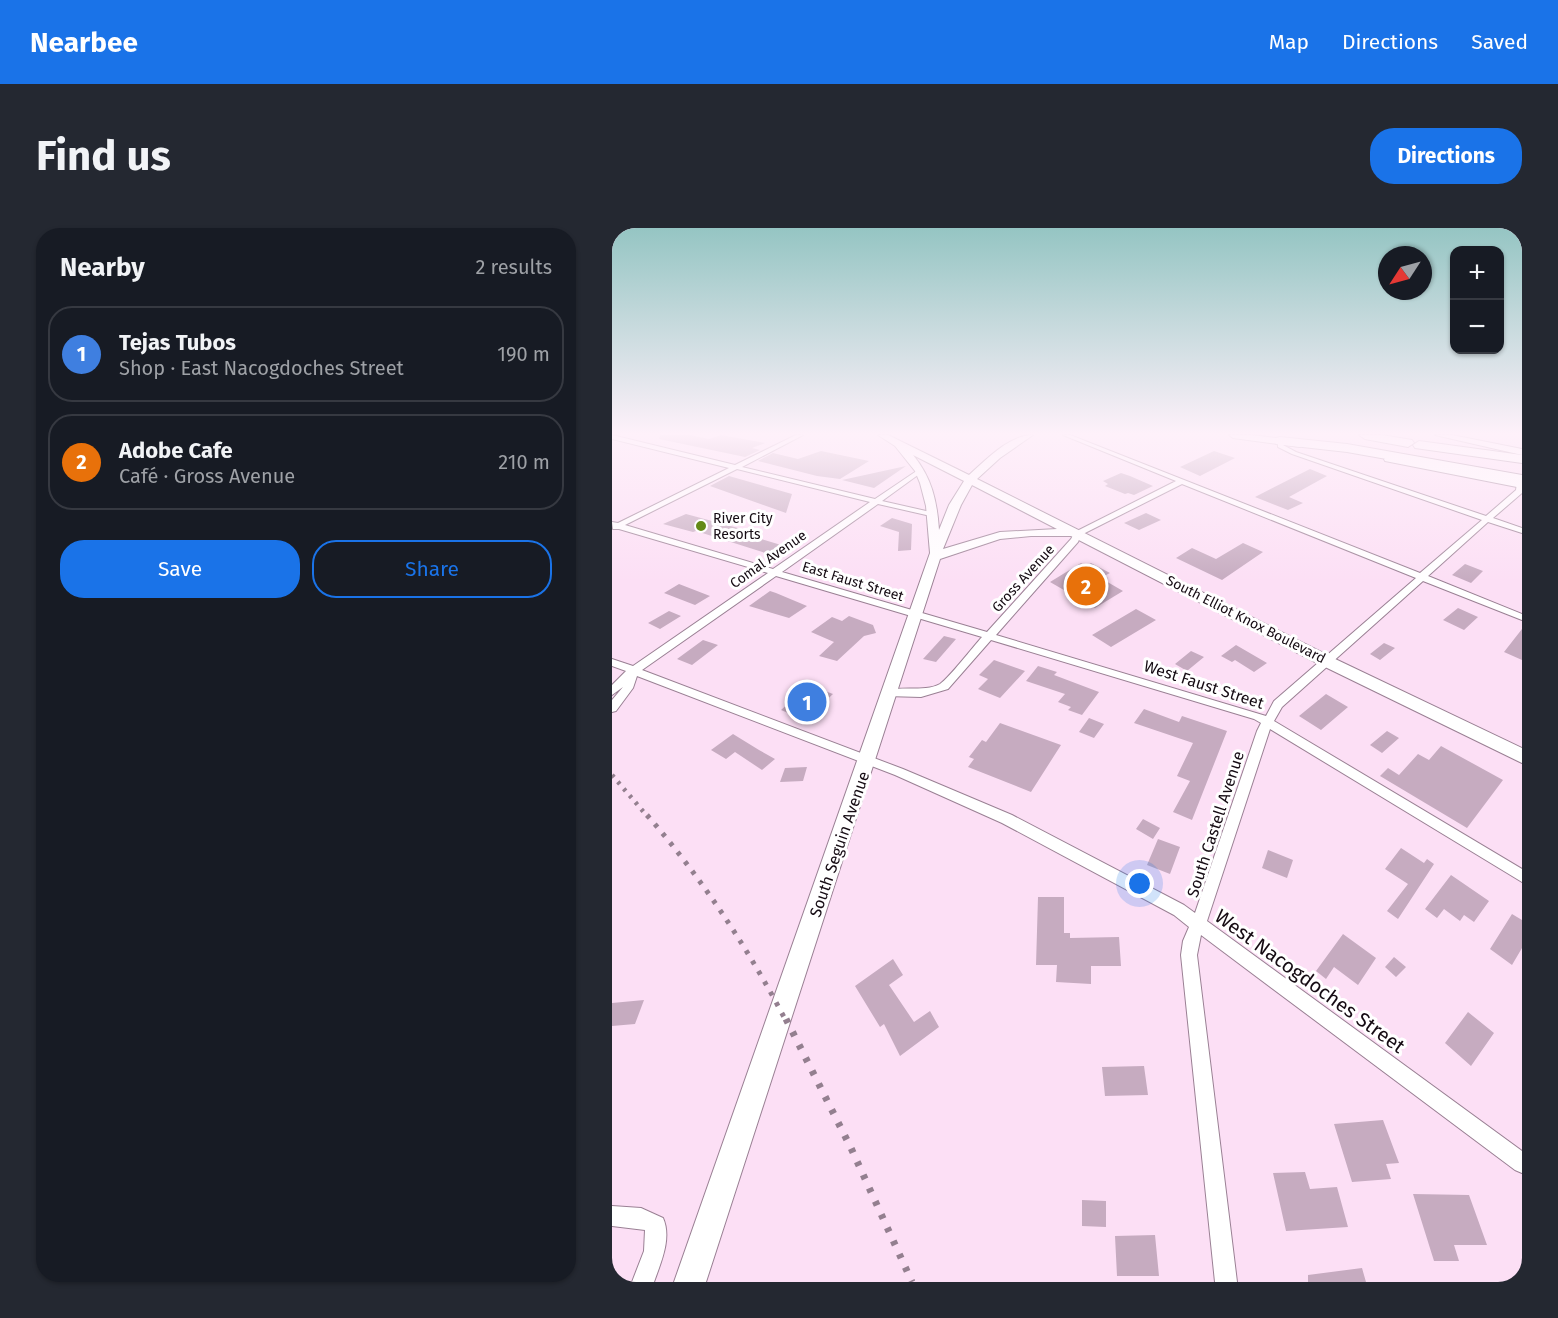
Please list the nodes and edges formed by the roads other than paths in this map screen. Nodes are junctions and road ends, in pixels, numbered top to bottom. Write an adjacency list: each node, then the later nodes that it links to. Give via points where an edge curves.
1 (698, 484): 14 (street)
2 (807, 484): 11 (street)
3 (902, 484): 11 (street, Comal Avenue)
4 (928, 484): 12 (main road)
5 (968, 484): 17 (main road, South Seguin Avenue)
6 (981, 484): 16 (main road, South Elliot Knox Boulevard)
7 (1176, 484): 16 (street, Gross Avenue)
8 (1190, 484): 19 (street)
9 (1384, 484): 13 (street)
10 (1520, 484): 13 (street, South Castell Avenue, via 1519,491)
11 (877, 502): 12 (street); 18 (street, Comal Avenue)
12 (932, 515): 17 (main road)
13 (1485, 519): 15 (street); 19 (street, South Castell Avenue)
14 (614, 526): 18 (street, East Faust Street)
15 (1522, 531)
16 (1077, 534): 17 (main road, via 1001,534); 22 (street, Gross Avenue); 23 (main road, South Elliot Knox Boulevard)
17 (934, 557): 20 (main road, South Seguin Avenue)
18 (776, 572): 20 (street, East Faust Street); 25 (street, Comal Avenue)
19 (1421, 577): 21 (street); 23 (street, South Castell Avenue)
20 (914, 614): 22 (street, West Faust Street); 27 (main road, South Seguin Avenue)
21 (1522, 617)
22 (989, 635): 27 (street, Gross Avenue, via 944,686 921,693); 29 (street, West Faust Street)
23 (1326, 661): 29 (street, South Castell Avenue, via 1278,704); 30 (main road, South Elliot Knox Boulevard)
24 (612, 662): 25 (street, West Nacogdoches Street)
25 (633, 671): 26 (street, Comal Avenue); 28 (street, Comal Avenue, via 628,687); 31 (street, West Nacogdoches Street)
26 (612, 691)
27 (891, 693): 31 (main road, South Seguin Avenue)
28 (612, 708)
29 (1268, 722): 32 (street, West Faust Street); 33 (street, South Castell Avenue)
30 (1522, 756)
31 (867, 761): 33 (street, West Nacogdoches Street, via 1048,839 1179,910); 37 (main road, South Seguin Avenue)
32 (1522, 876)
33 (1198, 925): 34 (street, West Nacogdoches Street); 38 (street, South Castell Avenue, via 1191,941 1191,973)
34 (1522, 1163)
35 (612, 1216): 36 (street, via 648,1220 656,1225 654,1251)
36 (643, 1282)
37 (690, 1282)
38 (1226, 1282)

